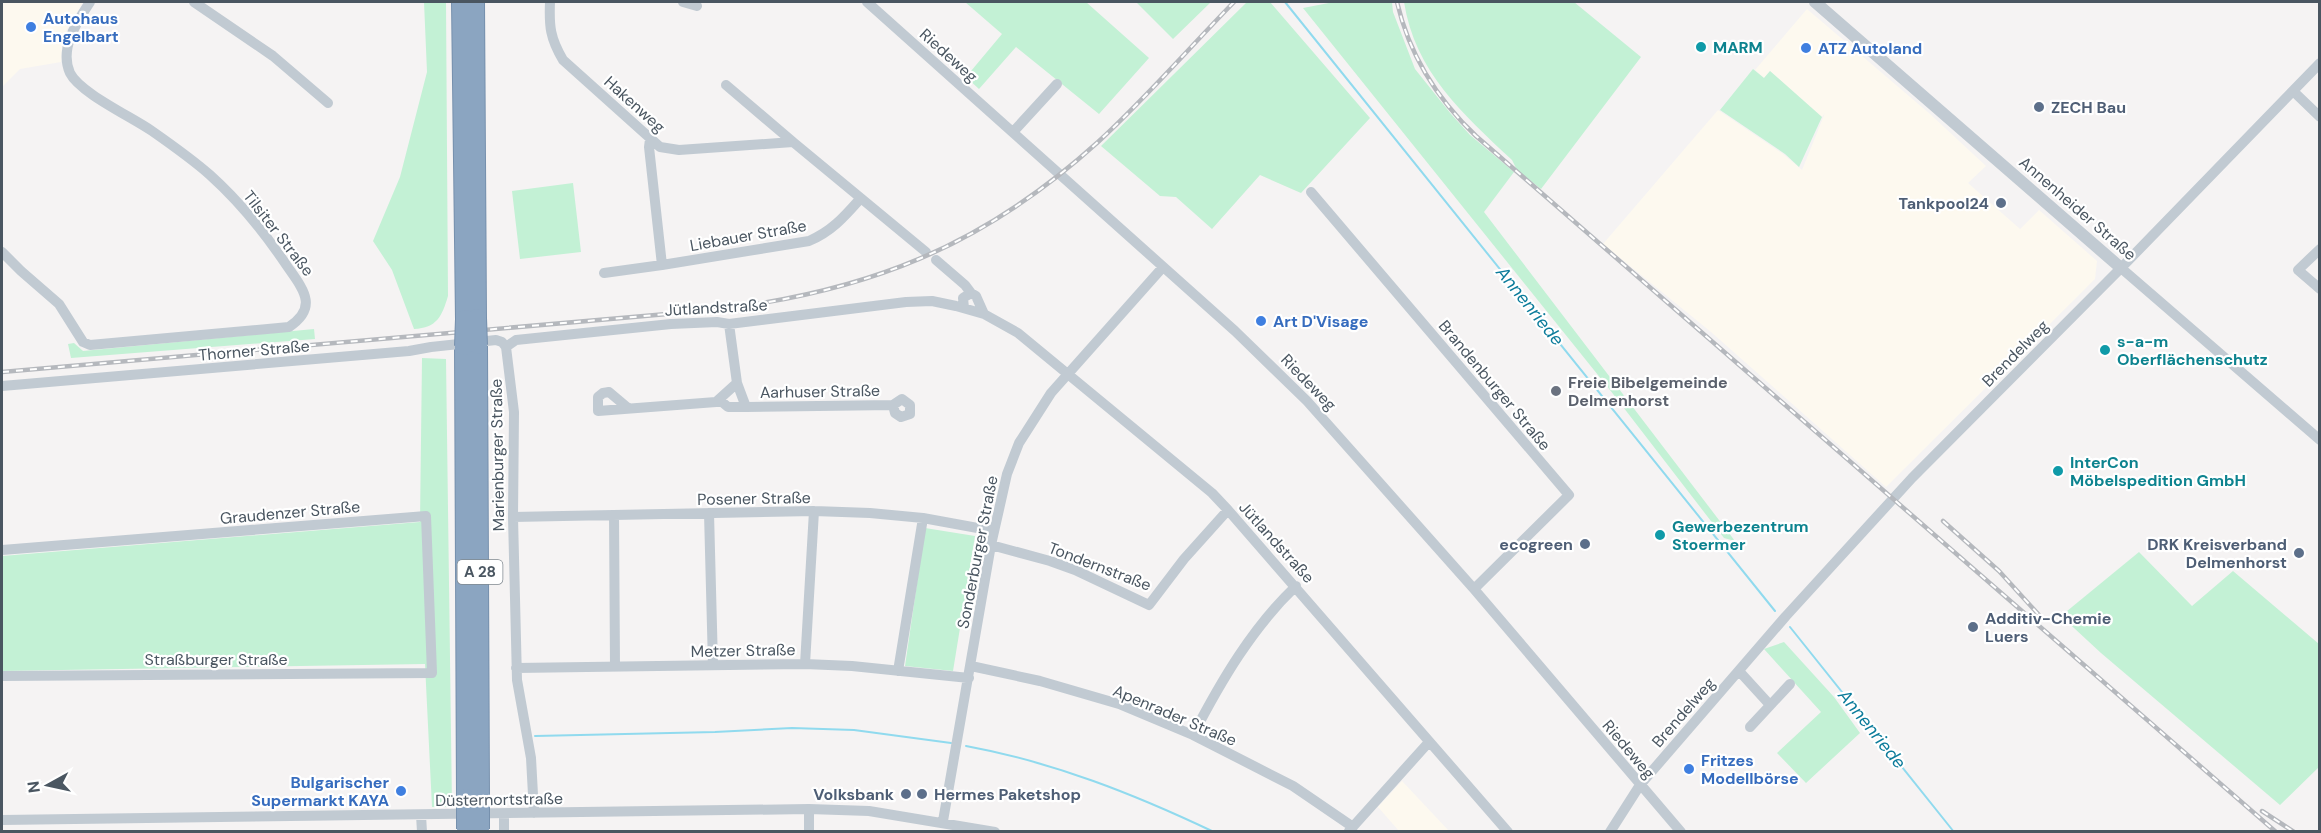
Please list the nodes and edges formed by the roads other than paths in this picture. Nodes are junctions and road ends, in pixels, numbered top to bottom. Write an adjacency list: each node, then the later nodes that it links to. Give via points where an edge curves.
1 (90, 2): 22 (street, Tilsiter Straße, via 72,31 68,46 68,66 74,79 151,130 217,182 269,239 304,290 306,307 302,318 289,327 90,345 83,342 59,304)
2 (194, 2): 14 (street, via 273,56)
3 (461, 2): 33 (highway, A 28)
4 (475, 2): 33 (highway, A 28)
5 (550, 2): 17 (street, Hakenweg, via 553,42 563,60)
6 (683, 2): 9 (street)
7 (867, 2): 16 (street, Riedeweg)
8 (1815, 2): 27 (street, Annenheider Straße)
9 (697, 6)
10 (2319, 63): 13 (street, Brendelweg)
11 (1057, 84): 16 (street)
12 (726, 85): 18 (street)
13 (2293, 91): 15 (street); 27 (street, Brendelweg)
14 (328, 103)
15 (2319, 117)
16 (1013, 132): 26 (street, Riedeweg)
17 (651, 139): 18 (street, Hakenweg, via 660,147 679,150); 25 (street)
18 (793, 142): 20 (street)
19 (1311, 192): 54 (street, Brandenburger Straße, via 1569,495)
20 (860, 199): 23 (street); 25 (street, Liebauer Straße, via 836,226 809,241)
21 (2319, 249): 29 (street, via 2298,270)
22 (2, 252)
23 (926, 252)
24 (936, 260): 30 (street)
25 (662, 266): 28 (street, Liebauer Straße)
26 (1163, 267): 36 (street, Sonderburger Straße); 54 (street, Riedeweg, via 1307,401)
27 (2121, 268): 43 (street, Annenheider Straße); 61 (street, Brendelweg, via 1912,478)
28 (604, 273)
29 (2319, 289)
30 (971, 293): 31 (street, via 963,297); 32 (street)
31 (964, 308): 32 (street, Jütlandstraße); 34 (street, Jütlandstraße, via 932,301 906,302)
32 (984, 315): 36 (street, Jütlandstraße, via 1018,333)
33 (471, 319): 78 (highway, A 28, bridge)
34 (729, 324): 35 (street, Jütlandstraße, via 659,325 516,340); 37 (street, Aarhuser Straße)
35 (506, 347): 38 (street, Thorner Straße, via 496,340); 48 (street, Marienburger Straße, via 514,412)
36 (1068, 374): 44 (street, Jütlandstraße); 50 (street, Sonderburger Straße, via 1019,443 1007,474)
37 (737, 383): 39 (street, Aarhuser Straße); 41 (street, Aarhuser Straße)
38 (2, 386)
39 (716, 402): 41 (street, Aarhuser Straße, via 728,408); 42 (street, Aarhuser Straße)
40 (893, 405): 41 (street, Aarhuser Straße)
41 (746, 407)
42 (628, 408)
43 (2319, 440)
44 (1228, 510): 51 (street, Tondernstraße, via 1149,604 1075,570); 53 (street, Jütlandstraße)
45 (814, 511): 46 (street, Posener Straße); 49 (street, Posener Straße); 55 (street)
46 (709, 513): 47 (street, Posener Straße); 56 (street)
47 (614, 515): 48 (street, Posener Straße); 58 (street)
48 (513, 517): 59 (street, Marienburger Straße)
49 (923, 518): 50 (street, Posener Straße); 60 (street)
50 (994, 531): 51 (street, Sonderburger Straße)
51 (991, 545): 57 (street, Sonderburger Straße)
52 (2, 550): 62 (street, Graudenzer Straße, via 426,516)
53 (1296, 586): 68 (street, via 1258,628 1217,689); 69 (street, Jütlandstraße)
54 (1474, 589): 70 (street, Riedeweg)
55 (805, 664): 56 (street, Metzer Straße); 60 (street, Metzer Straße)
56 (713, 665): 58 (street, Metzer Straße)
57 (971, 666): 64 (street, Sonderburger Straße); 68 (street, Apenrader Straße, via 1119,704)
58 (615, 667): 59 (street, Metzer Straße)
59 (516, 668): 72 (street, Marienburger Straße, via 531,758)
60 (898, 671): 64 (street, Metzer Straße)
61 (1739, 671): 66 (street); 70 (street, Brendelweg)
62 (432, 673): 63 (street, Straßburger Straße)
63 (2, 676)
64 (969, 678): 76 (street, Sonderburger Straße)
65 (1790, 684): 66 (street)
66 (1770, 705): 67 (street)
67 (1750, 727)
68 (1193, 735): 77 (street, Apenrader Straße, via 1293,786)
69 (1430, 742): 77 (street); 83 (street, Jütlandstraße)
70 (1640, 785): 84 (street, Brendelweg); 85 (street, Riedeweg)
71 (809, 809): 72 (street, Düsternortstraße); 76 (street, Düsternortstraße, via 869,811); 81 (street)
72 (534, 813): 73 (street, Düsternortstraße)
73 (504, 814): 74 (street, Düsternortstraße); 80 (street)
74 (422, 815): 75 (street, Düsternortstraße); 79 (street)
75 (2, 820)
76 (943, 821): 82 (street, Düsternortstraße)
77 (1351, 829)
78 (473, 830)
79 (422, 831)
80 (504, 831)
81 (809, 831)
82 (995, 831)
83 (1508, 831)
84 (1610, 831)
85 (1681, 831)

